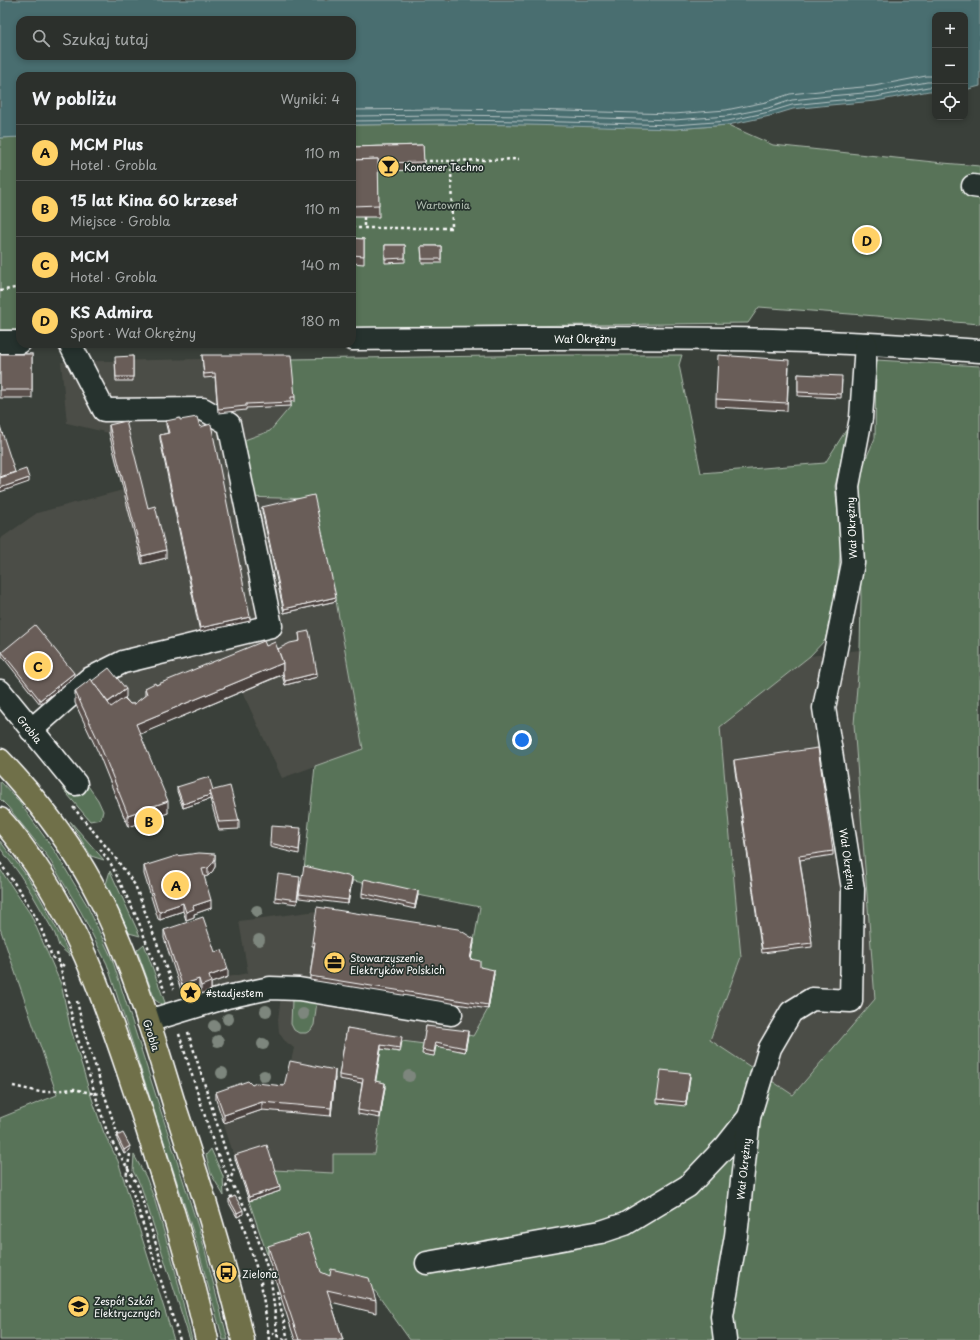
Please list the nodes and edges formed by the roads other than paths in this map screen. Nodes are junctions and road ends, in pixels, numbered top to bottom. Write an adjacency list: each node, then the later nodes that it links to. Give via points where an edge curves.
1 (356, 339): 4 (street, Wał Okrężny, via 532,337 726,339)
2 (0, 342): 3 (street)
3 (16, 342)
4 (866, 344): 6 (street, Wał Okrężny); 14 (street, Wał Okrężny, via 861,418 848,486 852,563 824,708 853,889 851,1001 812,999 791,1012 770,1048)
5 (72, 348): 8 (street, via 104,410 203,409 229,424 271,626 123,662 89,678)
6 (980, 351)
7 (0, 691): 8 (street, Grobla)
8 (31, 730): 10 (street, Grobla)
9 (0, 760): 13 (main road, Grobla, via 26,787 50,818 86,872 122,948)
10 (76, 784)
11 (0, 819): 16 (main road, via 51,888 78,939 106,1007 171,1203)
12 (451, 1014): 13 (street, via 299,989 270,988 227,996)
13 (148, 1020): 17 (main road, Grobla, via 227,1273)
14 (749, 1117): 15 (street, via 688,1186 625,1224 601,1232); 18 (street, Wał Okrężny, via 736,1236 722,1316)
15 (427, 1263)
16 (207, 1340)
17 (243, 1340)
18 (725, 1340)

